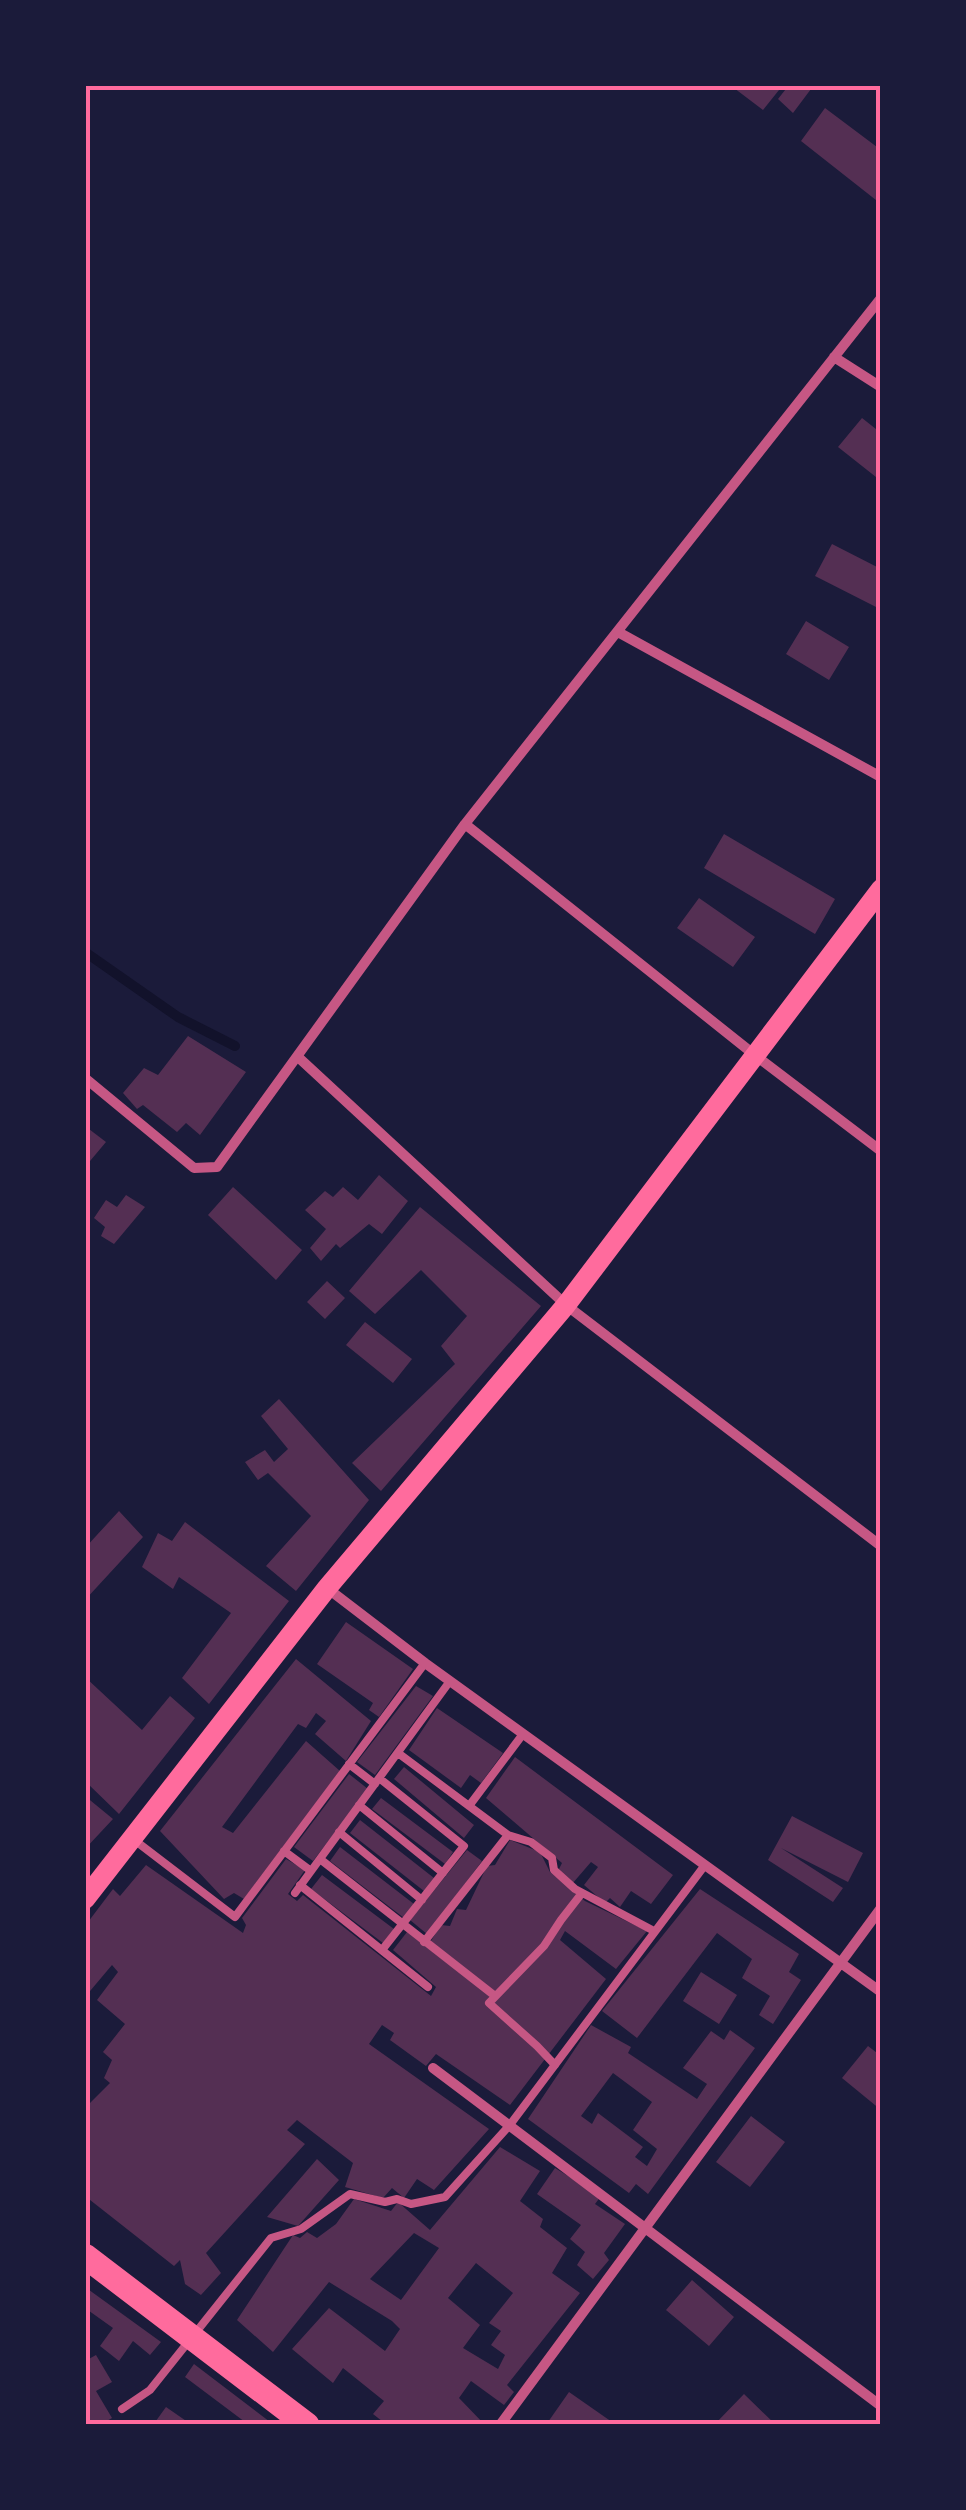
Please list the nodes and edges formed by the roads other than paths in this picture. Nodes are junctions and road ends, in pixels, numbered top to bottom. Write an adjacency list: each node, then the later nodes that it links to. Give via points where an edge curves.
1 (881, 298): 2 (street)
2 (834, 357): 3 (street); 4 (street)
3 (881, 387)
4 (618, 632): 5 (street); 6 (street)
5 (881, 777)
6 (464, 824): 8 (street); 9 (street)
7 (881, 889): 9 (main road)
8 (298, 1056): 10 (street, via 217,1167 194,1168); 12 (street)
9 (756, 1056): 11 (street); 12 (main road)
10 (85, 1078)
11 (881, 1151)
12 (566, 1305): 13 (street); 14 (main road)
13 (881, 1546)
14 (327, 1588): 15 (street); 25 (main road)
15 (425, 1663): 16 (street); 19 (lane)
16 (450, 1681): 17 (street); 18 (lane)
17 (523, 1734): 22 (lane); 28 (street)
18 (398, 1753): 20 (lane); 22 (lane)
19 (349, 1764): 20 (lane); 26 (lane)
20 (377, 1781): 21 (lane); 30 (lane, via 464,1846)
21 (359, 1806): 23 (lane); 30 (lane)
22 (469, 1806): 24 (lane)
23 (339, 1832): 27 (lane); 33 (lane)
24 (508, 1835): 31 (lane, via 552,1858 554,1870); 37 (lane)
25 (132, 1838): 26 (lane, via 235,1917); 32 (main road)
26 (284, 1851): 29 (lane)
27 (320, 1860): 29 (lane); 35 (lane)
28 (704, 1865): 36 (lane); 39 (street)
29 (311, 1871): 38 (lane, via 298,1889)
30 (443, 1873): 33 (lane)
31 (582, 1893): 36 (lane); 42 (lane, via 544,1946)
32 (85, 1899)
33 (422, 1900): 35 (lane)
34 (881, 1908): 39 (street)
35 (402, 1925): 37 (lane); 38 (lane)
36 (654, 1931): 43 (lane)
37 (424, 1942): 42 (lane)
38 (382, 1950): 40 (lane)
39 (840, 1963): 41 (street); 46 (street)
40 (428, 1987)
41 (881, 1992)
42 (495, 1996): 43 (lane, via 489,2003)
43 (555, 2065): 45 (lane)
44 (433, 2068): 45 (street)
45 (509, 2126): 46 (street); 48 (lane, via 445,2197 411,2204 350,2194 301,2229 271,2238)
46 (645, 2228): 49 (street); 52 (street)
47 (85, 2256): 48 (main road)
48 (191, 2337): 50 (lane, via 150,2390); 51 (main road)
49 (881, 2406)
50 (122, 2409)
51 (307, 2425)
52 (500, 2425)

